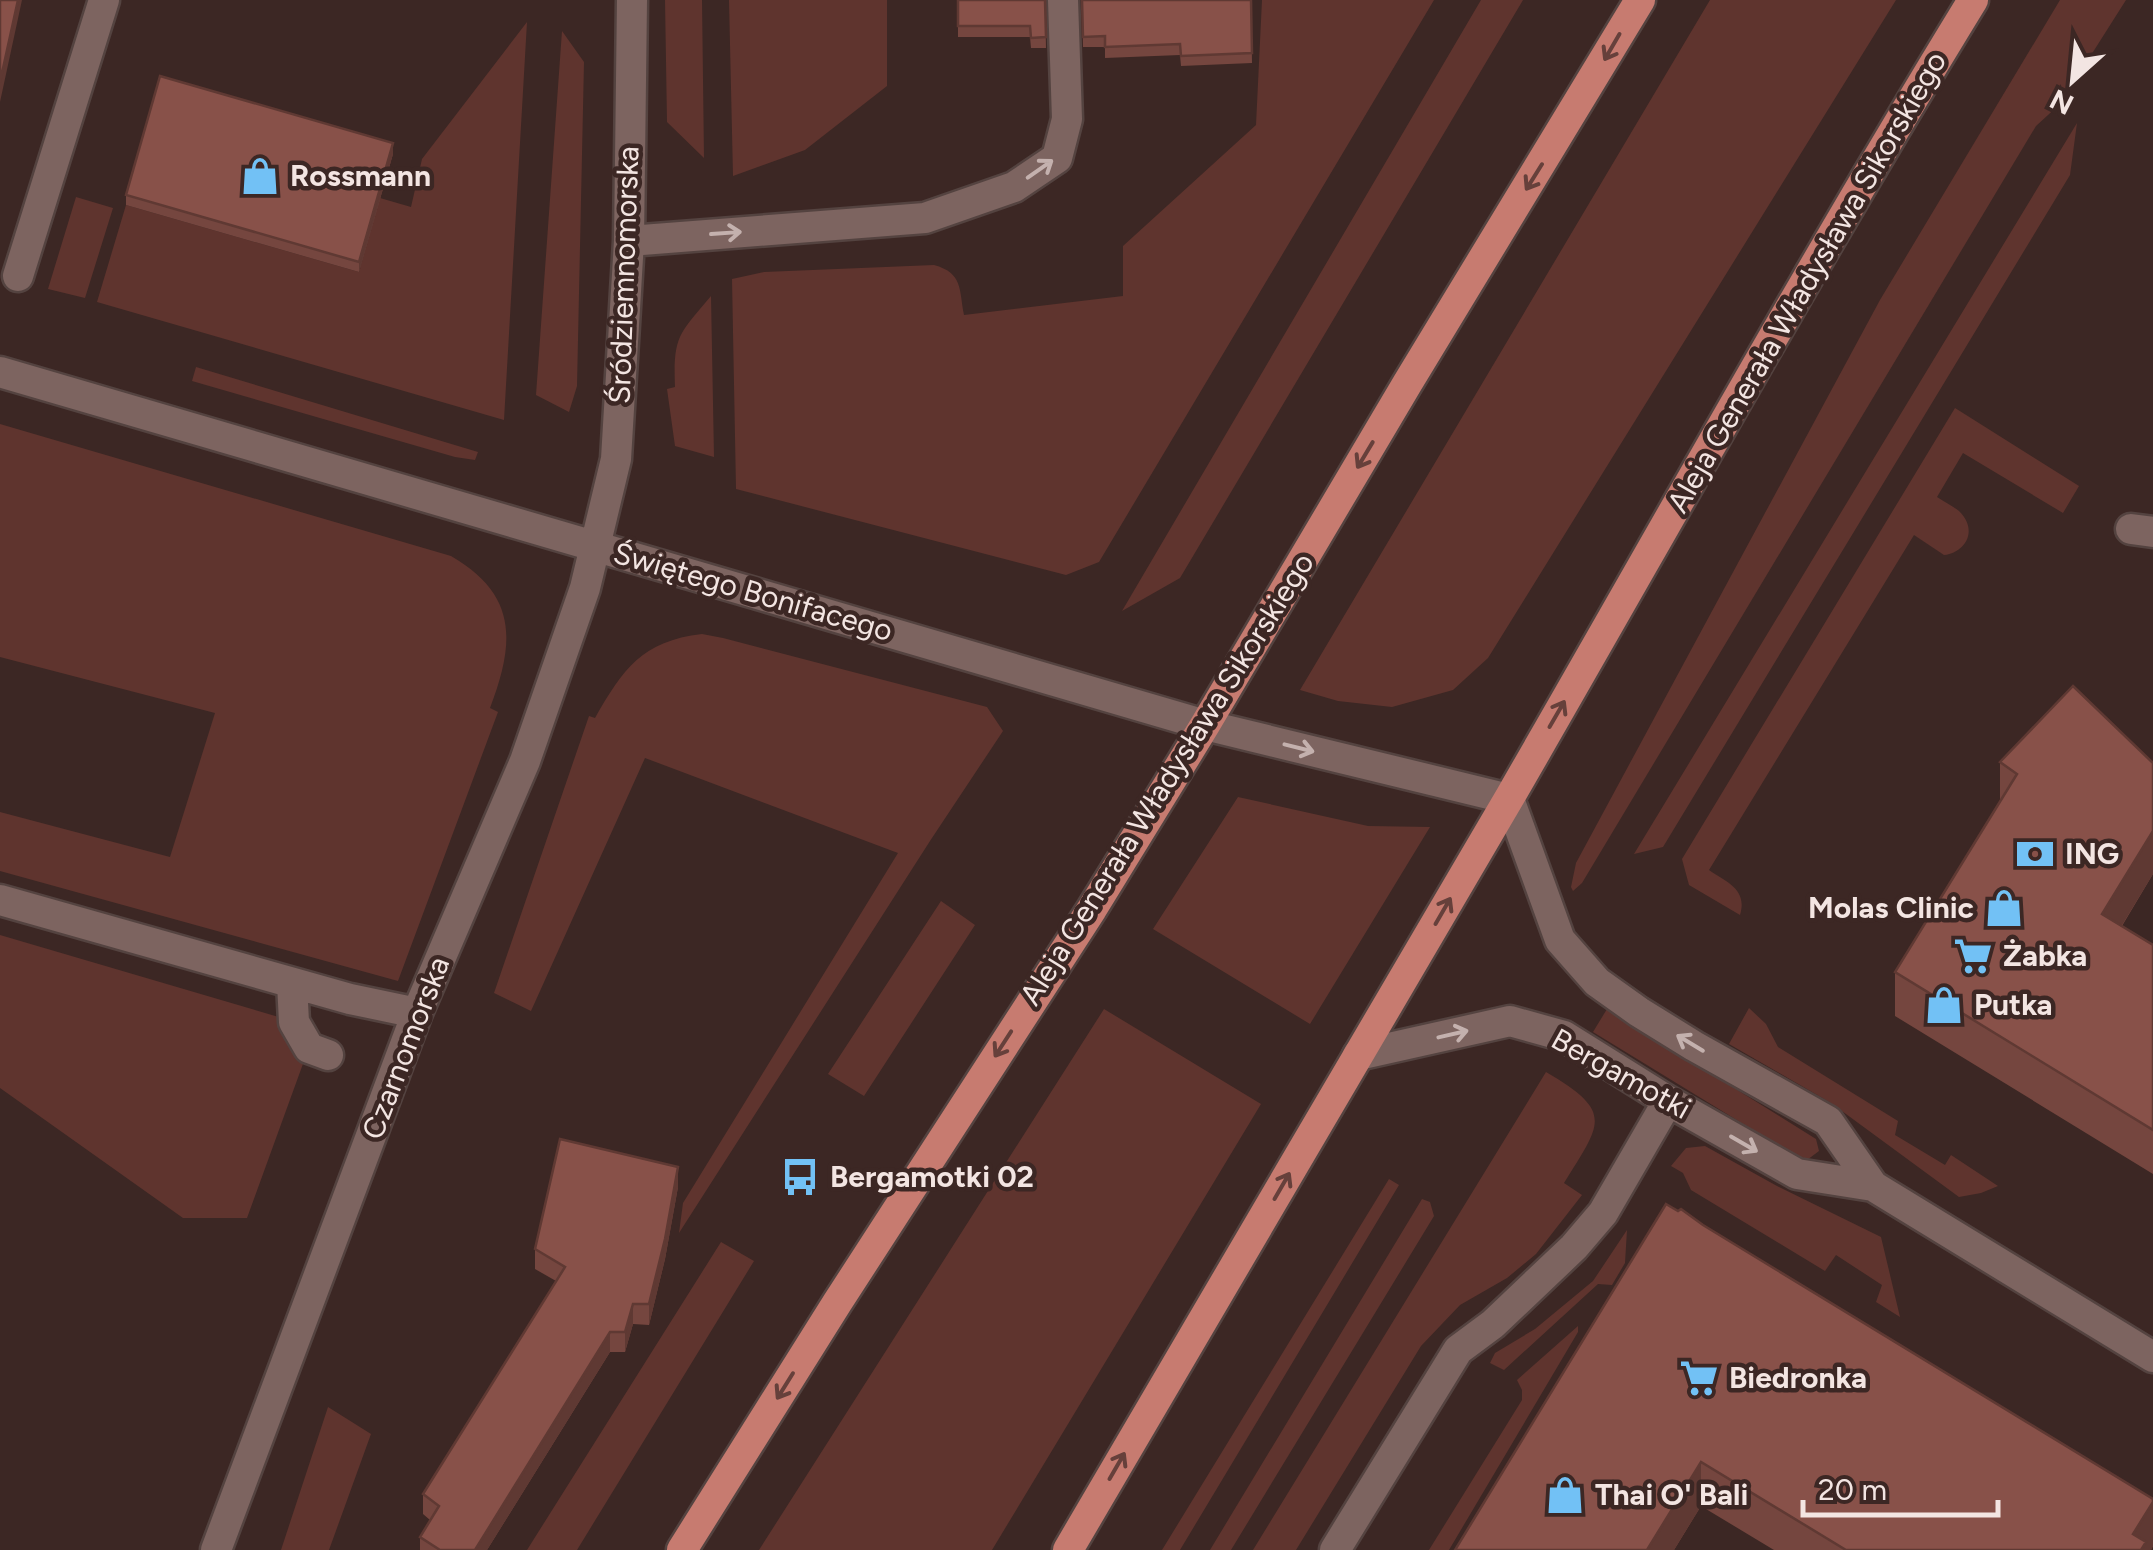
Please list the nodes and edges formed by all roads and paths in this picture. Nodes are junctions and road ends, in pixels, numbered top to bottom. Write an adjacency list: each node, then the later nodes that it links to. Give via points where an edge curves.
1 (104, 0): 7 (street)
2 (632, 0): 6 (street, Śródziemnomorska)
3 (1064, 0): 6 (street, one-way to 3, via 926,218 1014,187 1056,158 1066,119)
4 (1640, 0): 10 (main road, Aleja Generała Władysława Sikorskiego, one-way to 10)
5 (1973, 0): 11 (main road, Aleja Generała Władysława Sikorskiego, one-way to 5)
6 (629, 241): 9 (street, Śródziemnomorska, via 616,459)
7 (18, 276)
8 (0, 372): 9 (street, Świętego Bonifacego)
9 (596, 547): 10 (street, Świętego Bonifacego); 14 (street, Czarnomorska, via 525,761)
10 (1205, 725): 11 (street, Świętego Bonifacego, one-way to 11); 21 (main road, Aleja Generała Władysława Sikorskiego, one-way to 21)
11 (1509, 799): 16 (main road, Aleja Generała Władysława Sikorskiego, one-way to 11); 18 (street, Bergamotki, one-way to 11, via 1828,1121 1597,982 1560,940)
12 (0, 900): 13 (street)
13 (292, 983): 14 (street); 15 (street, via 294,1022 309,1048)
14 (417, 1012): 20 (street, Czarnomorska)
15 (328, 1055)
16 (1358, 1055): 17 (street, Bergamotki, one-way to 17, via 1510,1020 1564,1036); 22 (main road, Aleja Generała Władysława Sikorskiego, one-way to 16)
17 (1668, 1101): 18 (street, Bergamotki, one-way to 18, via 1797,1174); 23 (street, via 1584,1236 1458,1350)
18 (1873, 1186): 19 (street, Bergamotki)
19 (2153, 1358)
20 (216, 1550)
21 (682, 1550)
22 (1068, 1550)
23 (1335, 1550)

